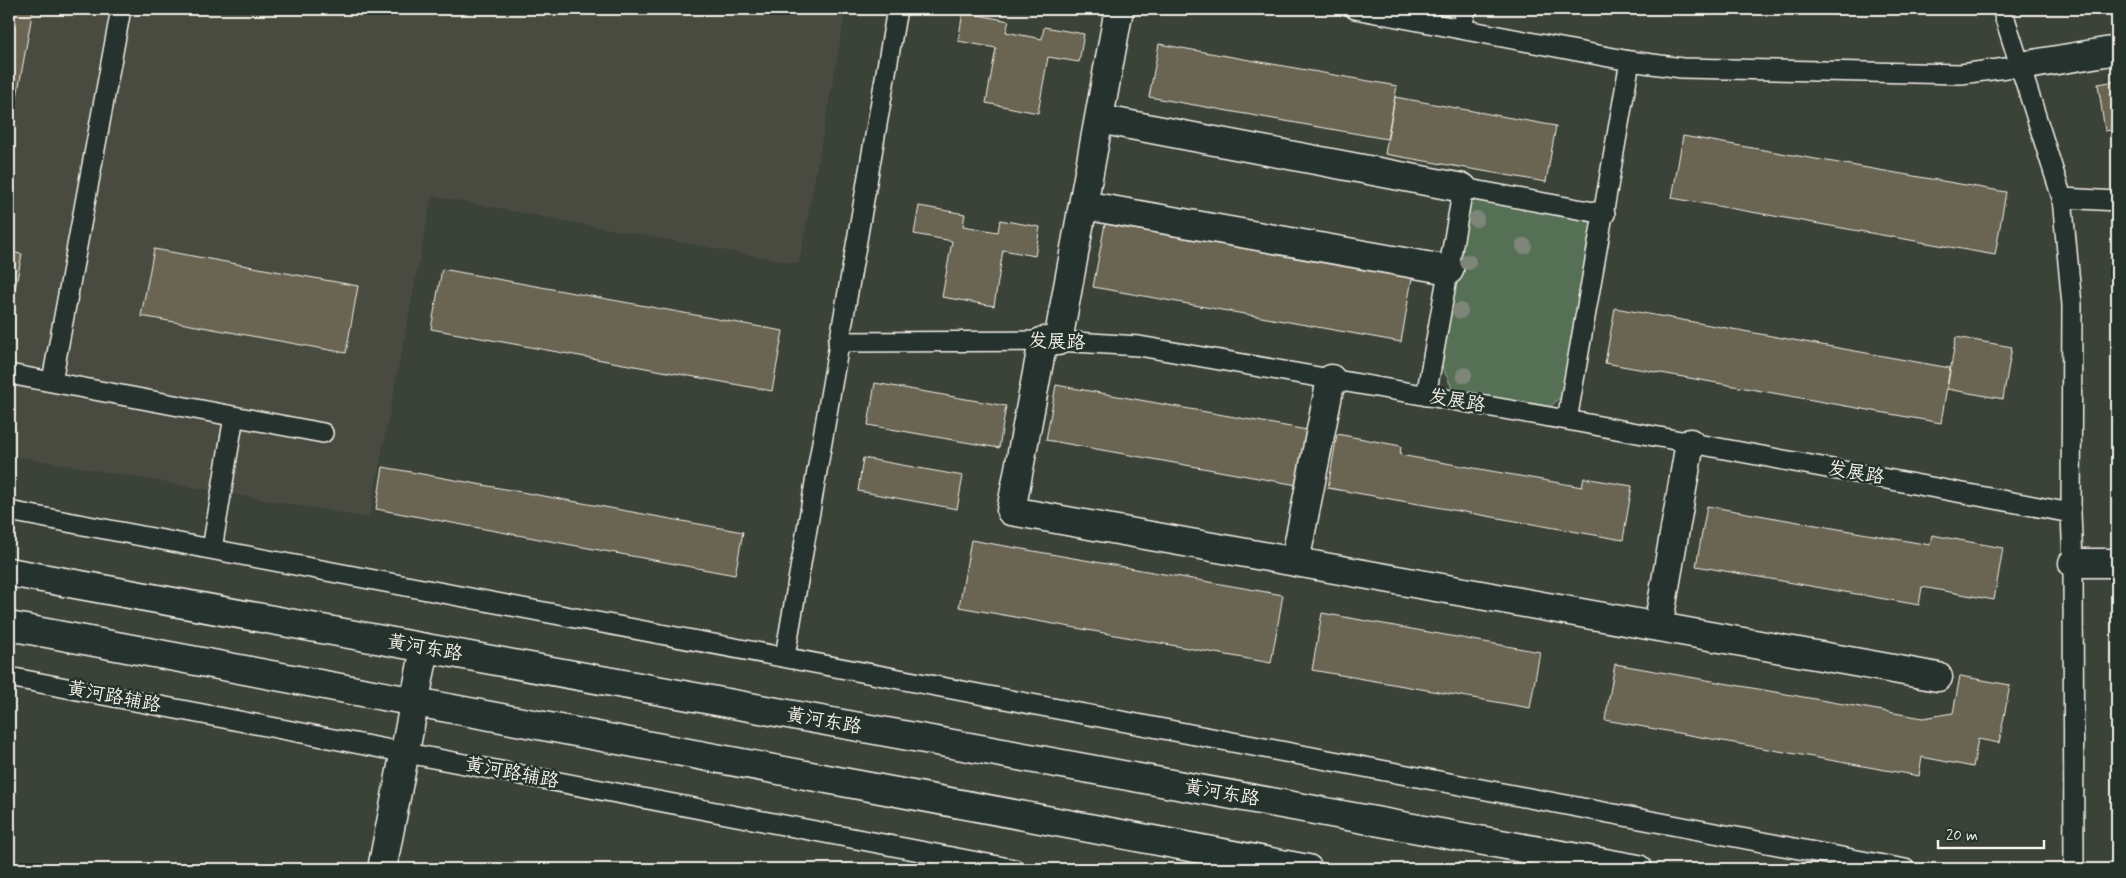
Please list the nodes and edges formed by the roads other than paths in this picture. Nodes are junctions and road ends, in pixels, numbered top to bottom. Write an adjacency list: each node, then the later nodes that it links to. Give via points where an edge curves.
1 (121, 9): 22 (lane)
2 (897, 9): 19 (lane)
3 (1119, 9): 11 (street)
4 (1356, 9): 7 (lane)
5 (1466, 9): 7 (lane)
6 (2002, 9): 10 (lane)
7 (1462, 28): 9 (lane)
8 (2117, 50): 10 (street)
9 (1630, 61): 10 (lane, via 1682,68 1961,74); 16 (lane)
10 (2021, 66): 13 (lane)
11 (1099, 119): 12 (street); 15 (street)
12 (1464, 188): 16 (lane); 17 (lane)
13 (2062, 198): 14 (lane); 29 (lane, via 2072,305)
14 (2117, 200)
15 (1083, 205): 17 (street); 18 (street)
16 (1605, 214): 25 (lane)
17 (1449, 270): 23 (lane)
18 (1051, 341): 19 (lane, 发展路); 21 (lane, 发展路, via 1139,346); 31 (street, via 1011,511)
19 (838, 342): 38 (lane)
20 (9, 374): 22 (lane)
21 (1331, 379): 23 (lane, 发展路); 31 (street)
22 (52, 381): 24 (lane)
23 (1426, 396): 25 (lane, 发展路)
24 (234, 416): 26 (lane); 30 (lane)
25 (1567, 420): 27 (lane, 发展路)
26 (323, 433)
27 (1690, 443): 29 (lane, 发展路); 36 (street)
28 (9, 511): 30 (lane)
29 (2071, 513): 32 (lane)
30 (212, 549): 38 (lane)
31 (1295, 562): 36 (street)
32 (2073, 563): 33 (street); 48 (lane)
33 (2117, 563)
34 (9, 572): 37 (street, 黄河东路)
35 (9, 626): 41 (street)
36 (1658, 627): 40 (street)
37 (425, 648): 41 (street); 46 (street, 黄河东路)
38 (785, 656): 47 (lane)
39 (9, 677): 42 (lane, 黄河路辅路)
40 (1938, 677)
41 (414, 702): 42 (street); 45 (street)
42 (404, 753): 43 (street); 44 (lane, 黄河路辅路)
43 (382, 869)
44 (1014, 869)
45 (1308, 869)
46 (1638, 869)
47 (1905, 869)
48 (2074, 869)

